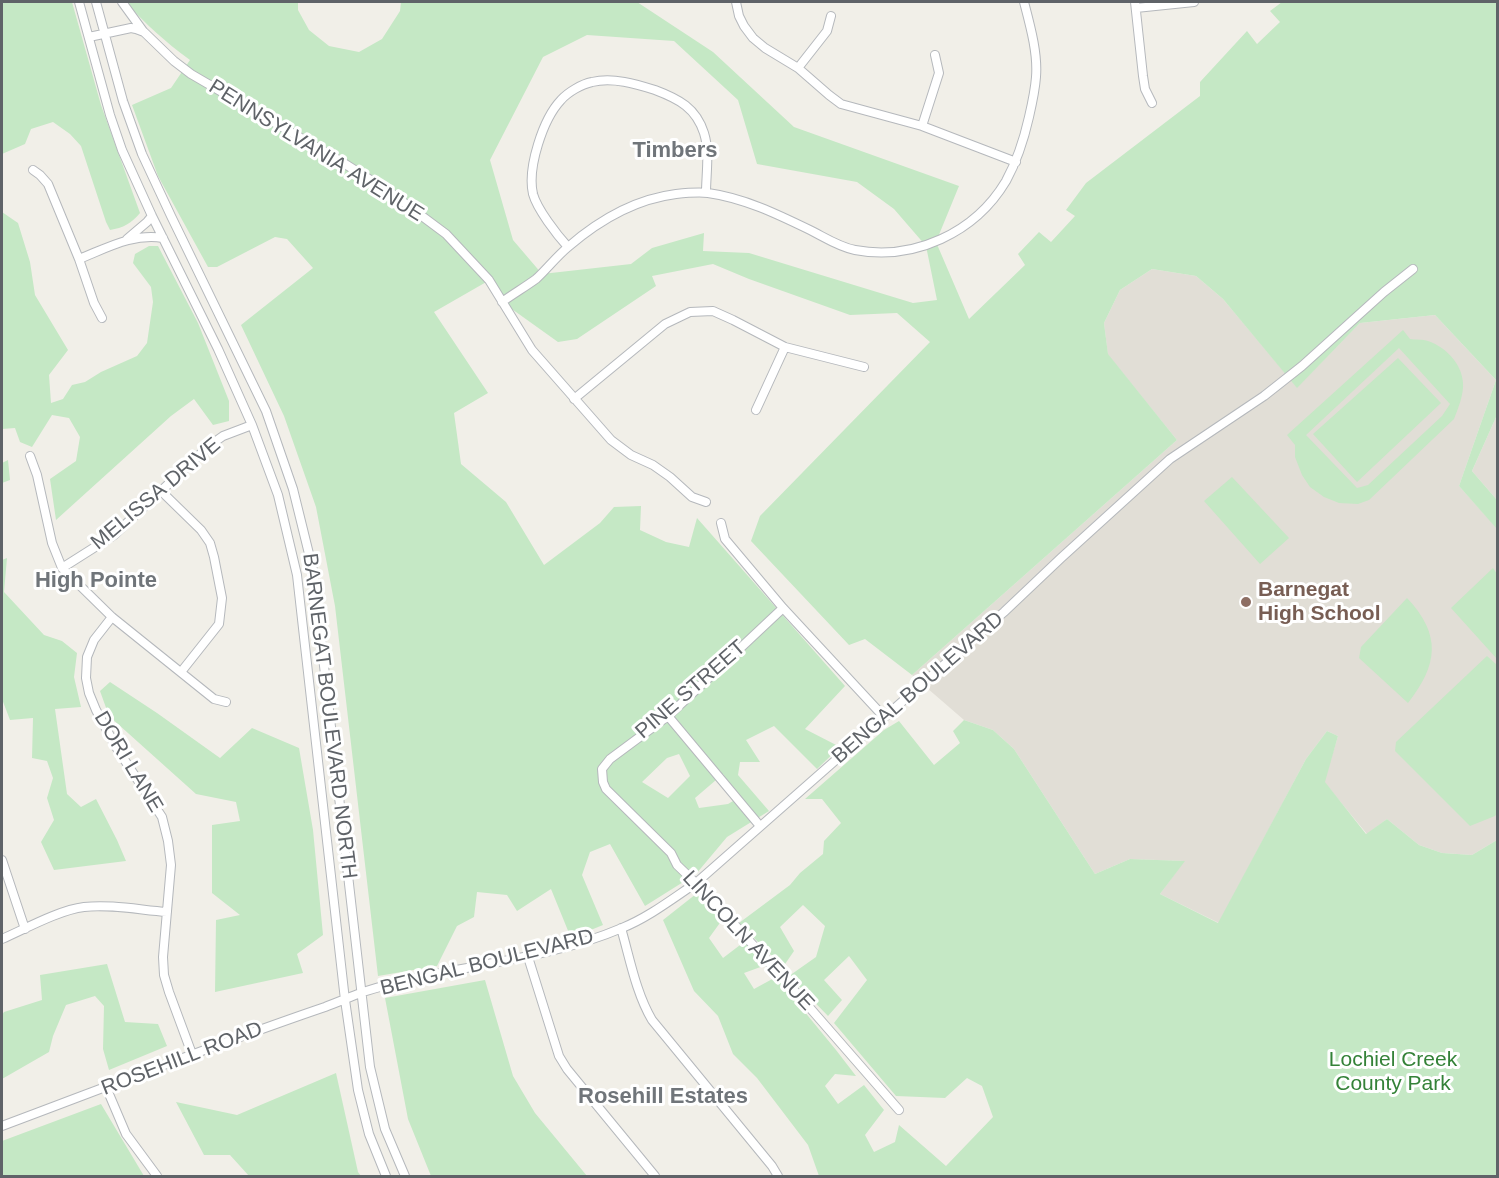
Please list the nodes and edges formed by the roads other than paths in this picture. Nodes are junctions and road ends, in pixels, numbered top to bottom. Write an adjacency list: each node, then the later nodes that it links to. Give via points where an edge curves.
1 (79, 2): 11 (street, BARNEGAT BOULEVARD NORTH)
2 (96, 2): 10 (street, BARNEGAT BOULEVARD NORTH)
3 (122, 2): 9 (street, PENNSYLVANIA AVENUE)
4 (736, 2): 13 (street, via 739,16 753,38)
5 (1024, 2): 16 (street, via 1036,76 1029,120)
6 (1194, 2): 7 (street)
7 (1135, 5): 14 (street, via 1145,89)
8 (831, 16): 13 (street, via 827,31)
9 (144, 32): 10 (street, via 130,28); 25 (street, PENNSYLVANIA AVENUE, via 191,74 342,162 423,216 446,234 489,280)
10 (104, 33): 11 (street); 52 (street, BARNEGAT BOULEVARD NORTH, via 142,154 266,411 293,489 313,570)
11 (89, 37): 19 (street, BARNEGAT BOULEVARD NORTH, via 122,150)
12 (935, 55): 15 (street, via 939,73)
13 (798, 68): 15 (street, via 842,104)
14 (1152, 103)
15 (922, 126): 16 (street)
16 (1016, 162): 18 (street, via 994,198 963,227 933,243 894,252 853,250 758,206)
17 (33, 170): 23 (street, via 48,184)
18 (706, 192): 22 (street, via 674,194 635,205 600,223); 22 (street, via 705,135 688,106 636,84 593,82 577,88 561,99 548,120 531,172 533,194 543,215)
19 (152, 216): 20 (street, BARNEGAT BOULEVARD NORTH); 21 (street)
20 (163, 238): 21 (street); 31 (street, BARNEGAT BOULEVARD NORTH)
21 (126, 240): 23 (street)
22 (568, 247): 25 (street, via 536,279)
23 (80, 259): 26 (street)
24 (1413, 269): 42 (street, BENGAL BOULEVARD, via 1294,372 1170,459)
25 (502, 302): 29 (street, PENNSYLVANIA AVENUE, via 532,350)
26 (102, 318)
27 (785, 348): 28 (street); 29 (street, via 713,311 690,312 665,324); 30 (street)
28 (864, 367)
29 (574, 399): 34 (street, PENNSYLVANIA AVENUE, via 611,440 653,465 692,497)
30 (756, 410)
31 (252, 425): 33 (street, MELISSA DRIVE, via 208,446); 53 (street, BARNEGAT BOULEVARD NORTH, via 278,495 297,575)
32 (30, 456): 36 (street)
33 (161, 491): 36 (street, MELISSA DRIVE, via 114,535); 39 (street, via 210,543 222,598 219,624)
34 (706, 502)
35 (721, 523): 37 (street, via 725,539)
36 (62, 568): 38 (street)
37 (783, 608): 41 (street, PINE STREET); 42 (street)
38 (112, 617): 39 (street); 47 (street, DORI LANE, via 94,640 87,657 86,678 96,710 116,747 162,817 171,865)
39 (181, 672): 40 (street, via 214,699)
40 (226, 702)
41 (668, 716): 43 (street, PINE STREET, via 610,759); 44 (street)
42 (884, 717): 44 (street, BENGAL BOULEVARD)
43 (602, 773): 46 (street, LINCOLN AVENUE, via 606,789 661,842)
44 (760, 826): 46 (street, BENGAL BOULEVARD)
45 (2, 860): 49 (street)
46 (696, 883): 48 (street, BENGAL BOULEVARD); 56 (street, LINCOLN AVENUE)
47 (167, 912): 49 (street, via 98,906 66,911); 54 (street, DORI LANE, via 164,975)
48 (621, 928): 51 (street, BENGAL BOULEVARD); 62 (street, via 641,997 652,1020)
49 (25, 929): 50 (street)
50 (2, 939)
51 (528, 957): 52 (street, BENGAL BOULEVARD, via 429,975); 61 (street, via 559,1056)
52 (363, 993): 53 (street, ROSEHILL ROAD); 60 (street, BARNEGAT BOULEVARD NORTH, via 370,1067 388,1138)
53 (345, 1000): 54 (street, ROSEHILL ROAD); 59 (street, BARNEGAT BOULEVARD NORTH, via 358,1090 369,1134)
54 (192, 1054): 55 (street, ROSEHILL ROAD)
55 (106, 1087): 57 (street, ROSEHILL ROAD); 58 (street, via 126,1134)
56 (899, 1110)
57 (2, 1126)
58 (157, 1176)
59 (386, 1176)
60 (405, 1176)
61 (655, 1176)
62 (778, 1176)

